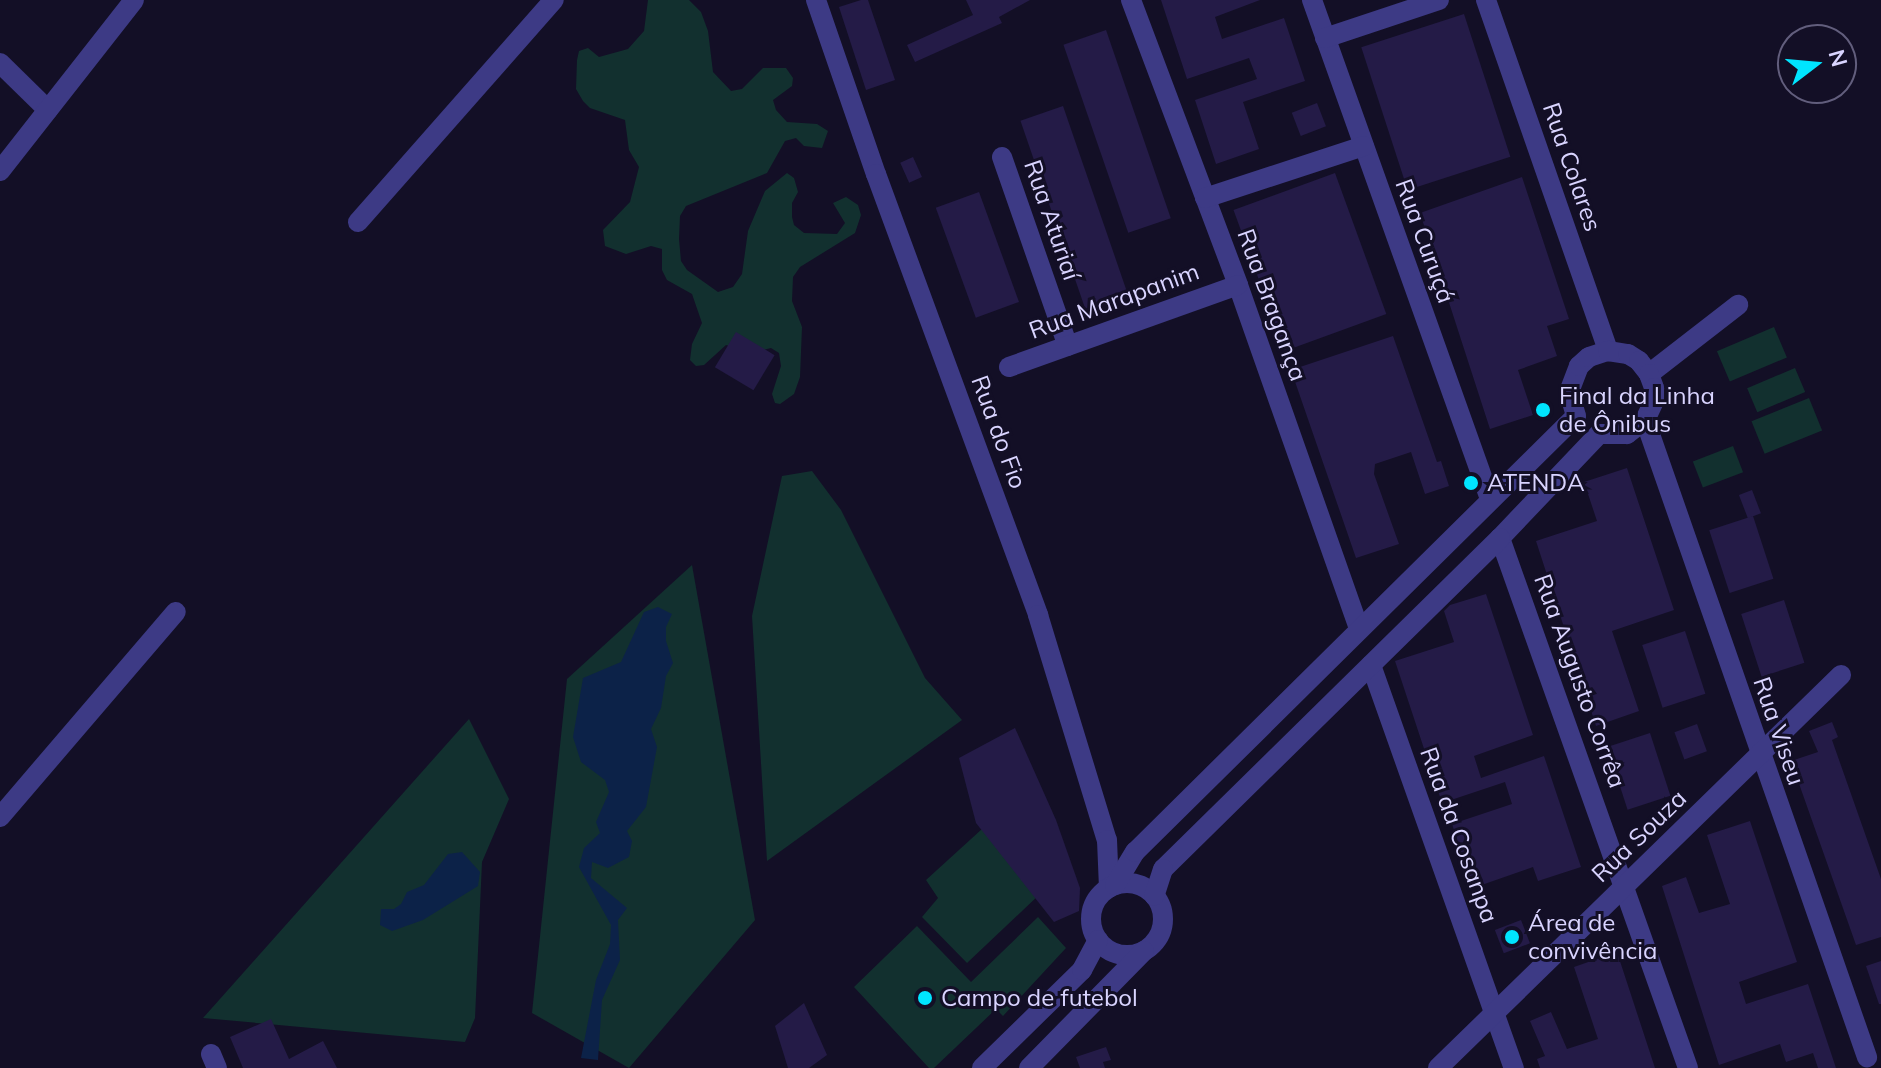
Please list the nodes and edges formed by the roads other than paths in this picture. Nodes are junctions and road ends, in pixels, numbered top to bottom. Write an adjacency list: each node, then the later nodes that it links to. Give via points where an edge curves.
1 (134, 0): 10 (street)
2 (554, 0): 15 (street)
3 (1131, 0): 14 (street, Rua Bragança)
4 (1312, 0): 8 (street, Rua Curuçá)
5 (1439, 0): 8 (street)
6 (1486, 0): 19 (street, Rua Colares)
7 (824, 2): 32 (street, Rua do Fio, via 876,174 1038,615 1107,840)
8 (1325, 38): 11 (street, Rua Curuçá)
9 (0, 63): 10 (street)
10 (48, 110): 13 (street)
11 (1364, 146): 14 (street); 23 (street, Rua Curuçá)
12 (1002, 157): 18 (street, Rua Aturiaí)
13 (0, 171)
14 (1205, 198): 16 (street, Rua Bragança)
15 (358, 222)
16 (1238, 285): 18 (street, Rua Marapanim); 26 (street, Rua Bragança)
17 (1738, 305): 21 (street)
18 (1068, 346): 20 (street, Rua Marapanim)
19 (1608, 351): 21 (street, via 1628,354); 23 (street, via 1589,357 1573,376 1569,392 1576,416)
20 (1009, 367)
21 (1649, 374): 22 (street, via 1654,401)
22 (1645, 420): 24 (street, via 1627,434 1599,434); 29 (street, Rua Viseu)
23 (1490, 499): 26 (street)
24 (1500, 538): 27 (street); 31 (street, Rua Augusto Corrêa)
25 (176, 612): 30 (street)
26 (1359, 629): 32 (street, via 1135,852)
27 (1371, 665): 33 (street, via 1163,869); 36 (street, Rua da Cosanpa)
28 (1841, 675): 29 (street, Rua Souza)
29 (1759, 755): 31 (street, Rua Souza); 37 (street, Rua Viseu)
30 (0, 817)
31 (1626, 885): 36 (street, Rua Souza); 42 (street, Rua Augusto Corrêa)
32 (1112, 887): 33 (street, via 1136,885); 34 (street, via 1098,898 1092,912)
33 (1154, 896): 35 (street, via 1162,926)
34 (1098, 940): 35 (street, via 1114,953); 38 (street, via 1082,970)
35 (1144, 951): 39 (street)
36 (1494, 1013): 40 (street, Rua Souza); 41 (street, Rua da Cosanpa)
37 (1867, 1057)
38 (982, 1068)
39 (1029, 1068)
40 (1438, 1068)
41 (1514, 1068)
42 (1688, 1068)

